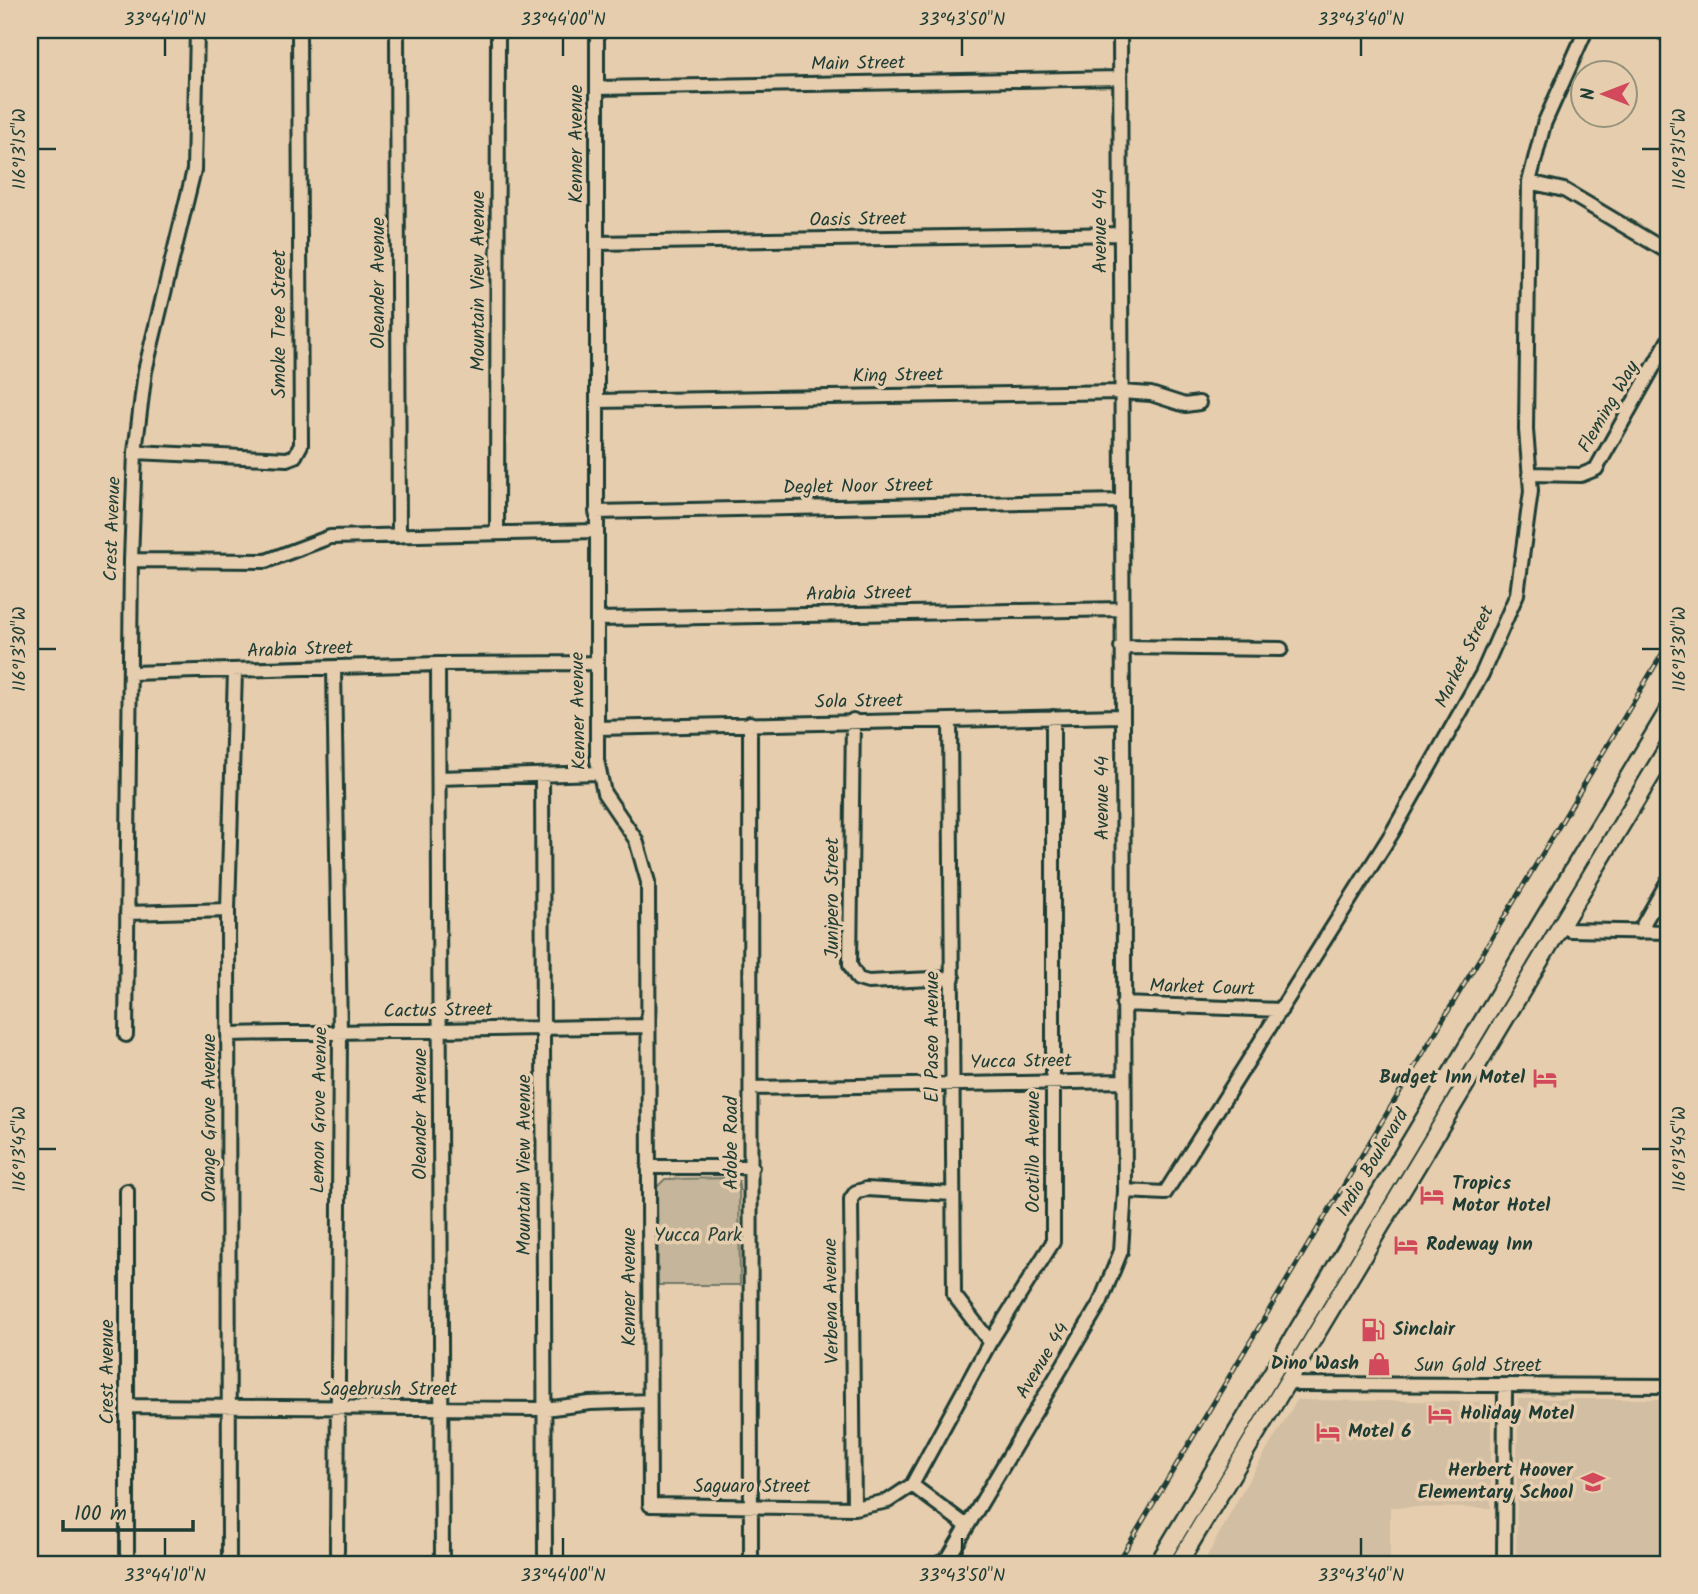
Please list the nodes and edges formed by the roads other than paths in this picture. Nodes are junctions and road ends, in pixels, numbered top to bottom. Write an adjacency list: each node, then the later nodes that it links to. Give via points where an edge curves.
1 (197, 30): 20 (street, Crest Avenue, via 194,170 145,372)
2 (299, 30): 20 (street, Smoke Tree Street, via 301,446 287,459)
3 (397, 30): 26 (street, Oleander Avenue)
4 (498, 30): 25 (street, Mountain View Avenue)
5 (597, 30): 11 (street, Kenner Avenue)
6 (1120, 30): 10 (street, Avenue 44)
7 (1586, 30): 12 (street, Market Street, via 1544,124)
8 (1658, 30): 9 (street)
9 (1668, 35)
10 (1120, 78): 11 (street, Main Street); 13 (street, Avenue 44)
11 (597, 88): 14 (street, Kenner Avenue)
12 (1529, 182): 15 (street, via 1564,190); 21 (street, Market Street)
13 (1121, 234): 14 (street, Oasis Street); 17 (street, Avenue 44)
14 (597, 243): 18 (street, Kenner Avenue)
15 (1668, 252)
16 (1668, 341): 21 (street, Fleming Way, via 1596,469 1581,475)
17 (1121, 392): 18 (street, King Street); 19 (street, King Street, via 1151,394 1185,405); 22 (street, Avenue 44)
18 (597, 401): 23 (street, Kenner Avenue)
19 (1199, 403)
20 (135, 452): 27 (street, Crest Avenue)
21 (1529, 474): 60 (street, Market Street, via 1531,491 1517,594 1482,674 1392,833)
22 (1121, 501): 23 (street, Deglet Noor Street); 28 (street, Avenue 44)
23 (596, 512): 24 (street, Kenner Avenue)
24 (596, 531): 25 (street); 29 (street, Kenner Avenue)
25 (497, 533): 26 (street)
26 (399, 536): 27 (street, via 330,537 266,561)
27 (131, 560): 36 (street, Crest Avenue)
28 (1121, 608): 29 (street, Arabia Street); 30 (street, Avenue 44)
29 (597, 619): 32 (street, Kenner Avenue)
30 (1121, 647): 31 (street); 38 (street, Avenue 44)
31 (1281, 649)
32 (597, 663): 33 (street, Arabia Street); 44 (street, Kenner Avenue)
33 (438, 664): 34 (street, Arabia Street); 49 (street, Oleander Avenue)
34 (334, 669): 35 (street, Arabia Street); 64 (street, Lemon Grove Avenue)
35 (235, 671): 36 (street, Arabia Street); 52 (street, Orange Grove Avenue)
36 (131, 673): 53 (street, Crest Avenue)
37 (1668, 711): 46 (main road, Indio Boulevard)
38 (1121, 716): 39 (street, Sola Street); 59 (street, Avenue 44)
39 (1053, 717): 41 (street, Sola Street); 67 (street, Ocotillo Avenue)
40 (853, 720): 41 (street, Sola Street); 42 (street, Sola Street); 58 (street, Junipero Street, via 850,965 858,979 868,982)
41 (950, 720): 58 (street, El Paseo Avenue)
42 (750, 723): 44 (street, Sola Street); 70 (street, Adobe Road)
43 (1668, 725): 45 (main road, via 1661,744)
44 (598, 728): 47 (street, Kenner Avenue)
45 (1667, 753): 46 (main road); 54 (main road, Indio Boulevard)
46 (1637, 763): 50 (main road, Indio Boulevard)
47 (599, 773): 48 (street); 61 (street, Kenner Avenue, via 612,808 636,840 648,883)
48 (542, 776): 49 (street); 62 (street, Mountain View Avenue)
49 (439, 778): 63 (street, Oleander Avenue)
50 (1592, 838): 54 (main road, via 1586,862 1562,902); 57 (main road, Indio Boulevard)
51 (1668, 881): 55 (street)
52 (228, 910): 53 (street); 65 (street, Orange Grove Avenue)
53 (128, 913): 66 (street, Crest Avenue)
54 (1562, 925): 55 (street, via 1570,930); 57 (main road); 78 (main road, Indio Boulevard)
55 (1639, 932): 56 (street)
56 (1668, 932)
57 (1534, 936): 76 (main road, Indio Boulevard)
58 (953, 978): 69 (street, El Paseo Avenue)
59 (1123, 1004): 60 (street, Market Court); 68 (street, Avenue 44)
60 (1281, 1010): 74 (street, Market Street, via 1166,1193)
61 (647, 1026): 62 (street, Cactus Street); 71 (street, Kenner Avenue)
62 (543, 1029): 63 (street, Cactus Street); 86 (street, Mountain View Avenue)
63 (440, 1030): 64 (street, Cactus Street); 87 (street, Oleander Avenue)
64 (340, 1032): 65 (street, Cactus Street); 85 (street, Lemon Grove Avenue)
65 (229, 1034): 84 (street, Orange Grove Avenue)
66 (126, 1035)
67 (1054, 1080): 68 (street, Yucca Street); 69 (street, Yucca Street); 77 (street, Ocotillo Avenue, via 1053,1242)
68 (1123, 1081): 74 (street, Avenue 44)
69 (952, 1082): 70 (street, Yucca Street); 75 (street, El Paseo Avenue)
70 (752, 1088): 72 (street, Adobe Road)
71 (649, 1167): 72 (street); 82 (street, Kenner Avenue)
72 (752, 1167): 91 (street, Adobe Road)
73 (127, 1191): 83 (street, Crest Avenue)
74 (1125, 1191): 93 (street, Avenue 44, via 1121,1251 1100,1303)
75 (953, 1194): 77 (street, El Paseo Avenue, via 954,1296); 92 (street, Verbena Avenue, via 866,1189 851,1199)
76 (1319, 1295): 78 (main road, via 1312,1321 1289,1360); 81 (main road, Indio Boulevard)
77 (990, 1342): 89 (street, Ocotillo Avenue)
78 (1290, 1379): 79 (street, Sun Gold Street, via 1298,1384); 81 (main road); 103 (main road, Indio Boulevard)
79 (1505, 1386): 80 (street, Sun Gold Street); 104 (street)
80 (1668, 1386)
81 (1259, 1395): 88 (main road, Indio Boulevard)
82 (649, 1401): 86 (street, Sagebrush Street); 90 (street, Kenner Avenue)
83 (127, 1406): 84 (street, Sagebrush Street); 95 (street, Crest Avenue)
84 (229, 1408): 85 (street, Sagebrush Street); 97 (street, Orange Grove Avenue)
85 (336, 1409): 87 (street, Sagebrush Street); 94 (street, Lemon Grove Avenue)
86 (545, 1409): 87 (street, Sagebrush Street); 96 (street, Mountain View Avenue)
87 (442, 1410): 98 (street, Oleander Avenue)
88 (1207, 1483): 101 (main road, Indio Boulevard); 102 (main road, via 1201,1506 1171,1555)
89 (912, 1485): 92 (street, via 888,1501); 93 (street)
90 (650, 1505): 91 (street, Saguaro Street)
91 (752, 1506): 92 (street, Saguaro Street); 99 (street, Adobe Road)
92 (854, 1508)
93 (967, 1526): 100 (street, Avenue 44, via 949,1557)
94 (337, 1551)
95 (127, 1553)
96 (545, 1555)
97 (229, 1564)
98 (442, 1564)
99 (751, 1564)
100 (938, 1564)
101 (1158, 1564)
102 (1172, 1564)
103 (1178, 1564)
104 (1504, 1564)

